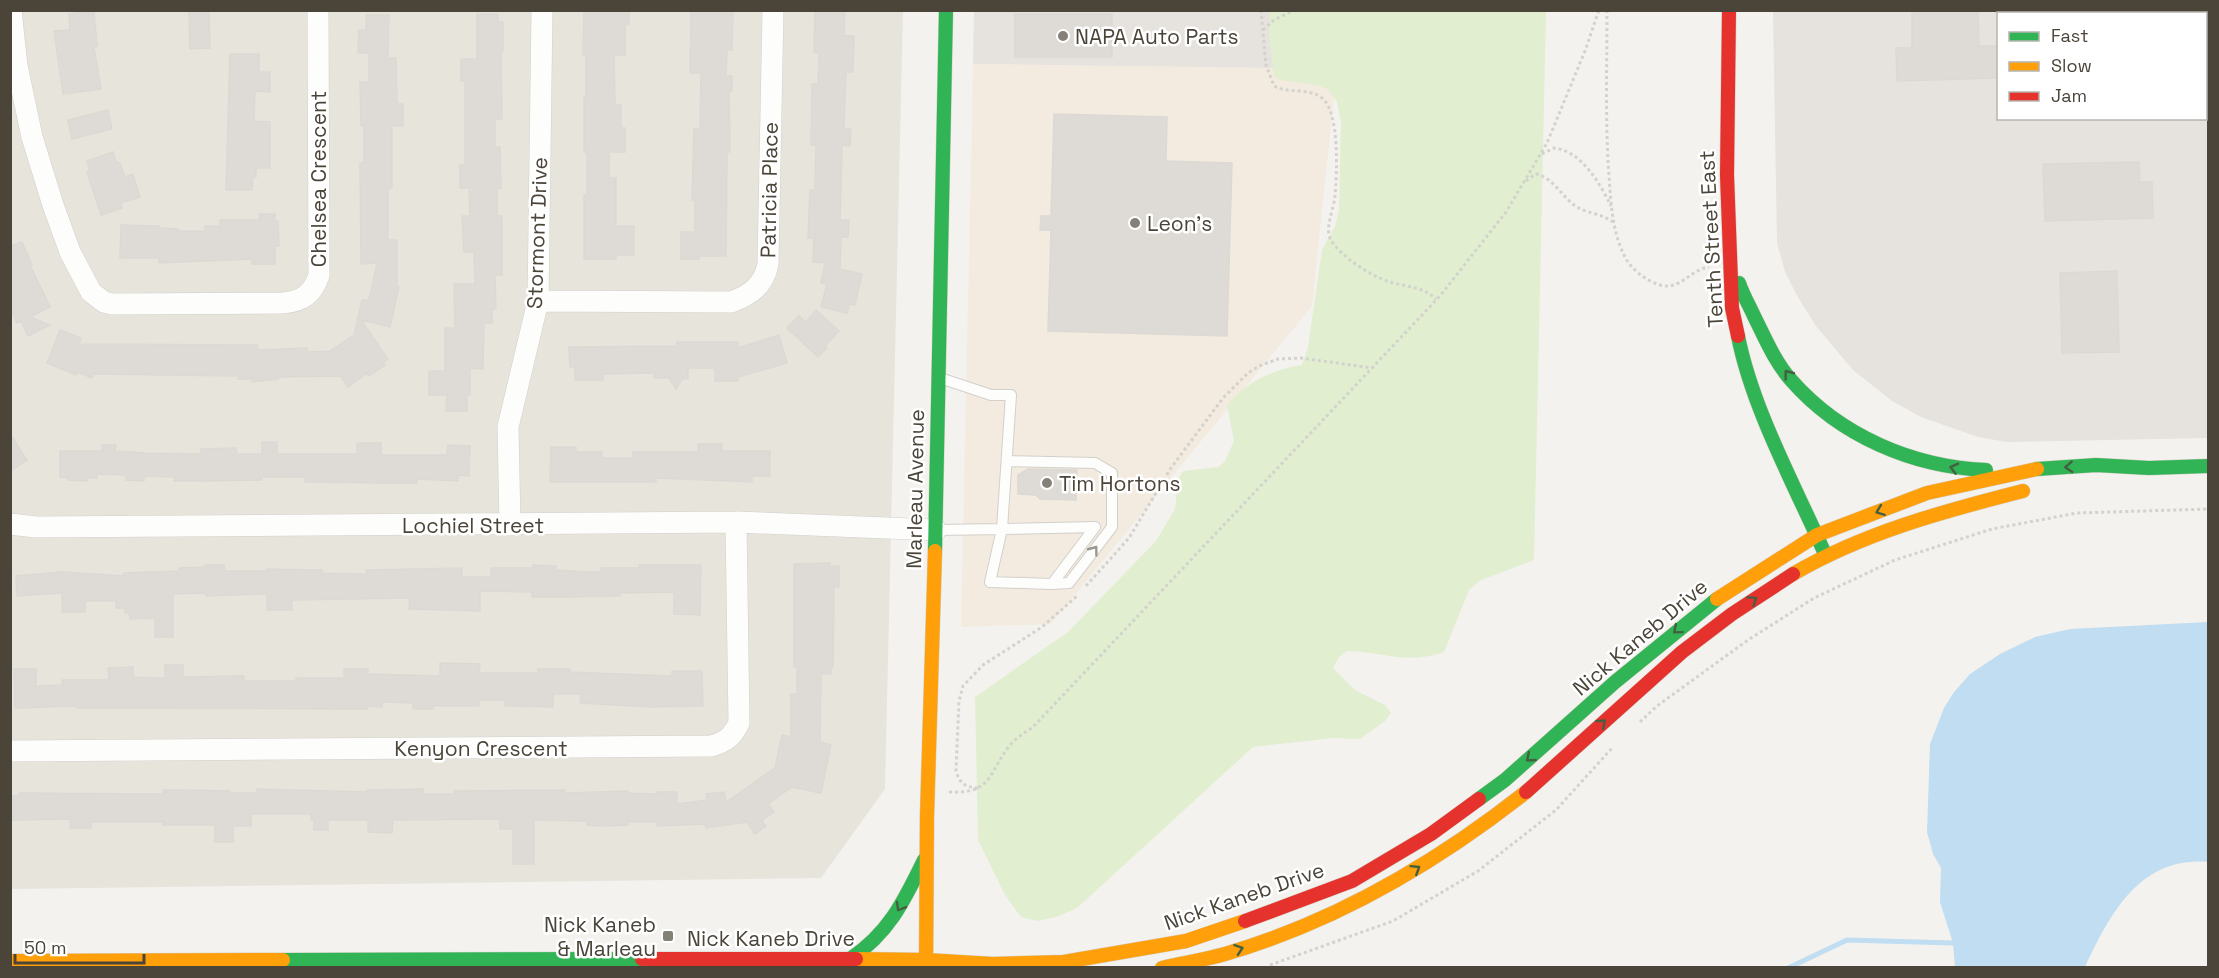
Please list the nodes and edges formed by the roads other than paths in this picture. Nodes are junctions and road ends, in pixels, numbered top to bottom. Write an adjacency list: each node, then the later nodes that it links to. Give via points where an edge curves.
1 (11, 10): 2 (street, Chelsea Crescent, via 17,66 32,137 53,205 70,252 91,292 112,304 296,302 316,285)
2 (318, 10)
3 (542, 10): 8 (street, Stormont Drive)
4 (773, 10): 8 (street, Patricia Place, via 768,264 760,284 746,297 731,302)
5 (946, 10): 9 (street, Marleau Avenue)
6 (1729, 10): 7 (street, Tenth Street East)
7 (1729, 232): 13 (street, one-way to 7, via 1965,471 1902,456 1828,413 1791,379 1763,336 1740,287); 21 (street, Tenth Street East, via 1732,308 1742,358)
8 (538, 301): 18 (street, Stormont Drive, via 508,427)
9 (938, 378): 10 (lane, via 991,395 1011,395); 20 (street, Marleau Avenue)
10 (1007, 461): 19 (lane); 23 (lane, one-way to 10, via 1069,583 1112,527 1112,473 1095,463)
11 (2208, 466): 12 (street, Nick Kaneb Drive)
12 (2149, 468): 13 (street, Nick Kaneb Drive, one-way to 13, via 2096,465); 14 (street, Nick Kaneb Drive)
13 (2033, 469): 21 (street, Nick Kaneb Drive, one-way to 21, via 1928,493)
14 (2060, 482)
15 (2037, 488): 22 (street, Nick Kaneb Drive, via 1958,508)
16 (736, 522): 18 (street, Lochiel Street); 20 (street, Lochiel Street); 24 (street, Kenyon Crescent, via 739,723 734,735 724,743)
17 (10, 524): 18 (street, Lochiel Street)
18 (510, 525)
19 (1002, 529): 20 (lane); 23 (lane, via 990,582); 23 (lane, via 1095,527)
20 (936, 530): 25 (street, Marleau Avenue)
21 (1817, 536): 22 (street, Tenth Street East); 28 (street, Nick Kaneb Drive, one-way to 28, via 1712,602 1504,780 1431,834 1352,880 1186,941 1065,962)
22 (1826, 555): 29 (street, Nick Kaneb Drive, one-way to 22, via 1224,954 1308,925 1407,875 1468,837 1533,786 1713,627)
23 (1052, 584)
24 (10, 751)
25 (927, 855): 26 (street, one-way to 26, via 881,937); 28 (street, Marleau Avenue)
26 (850, 959): 27 (street, Nick Kaneb Drive); 28 (street, Nick Kaneb Drive)
27 (10, 961)
28 (926, 964)
29 (1162, 968)

